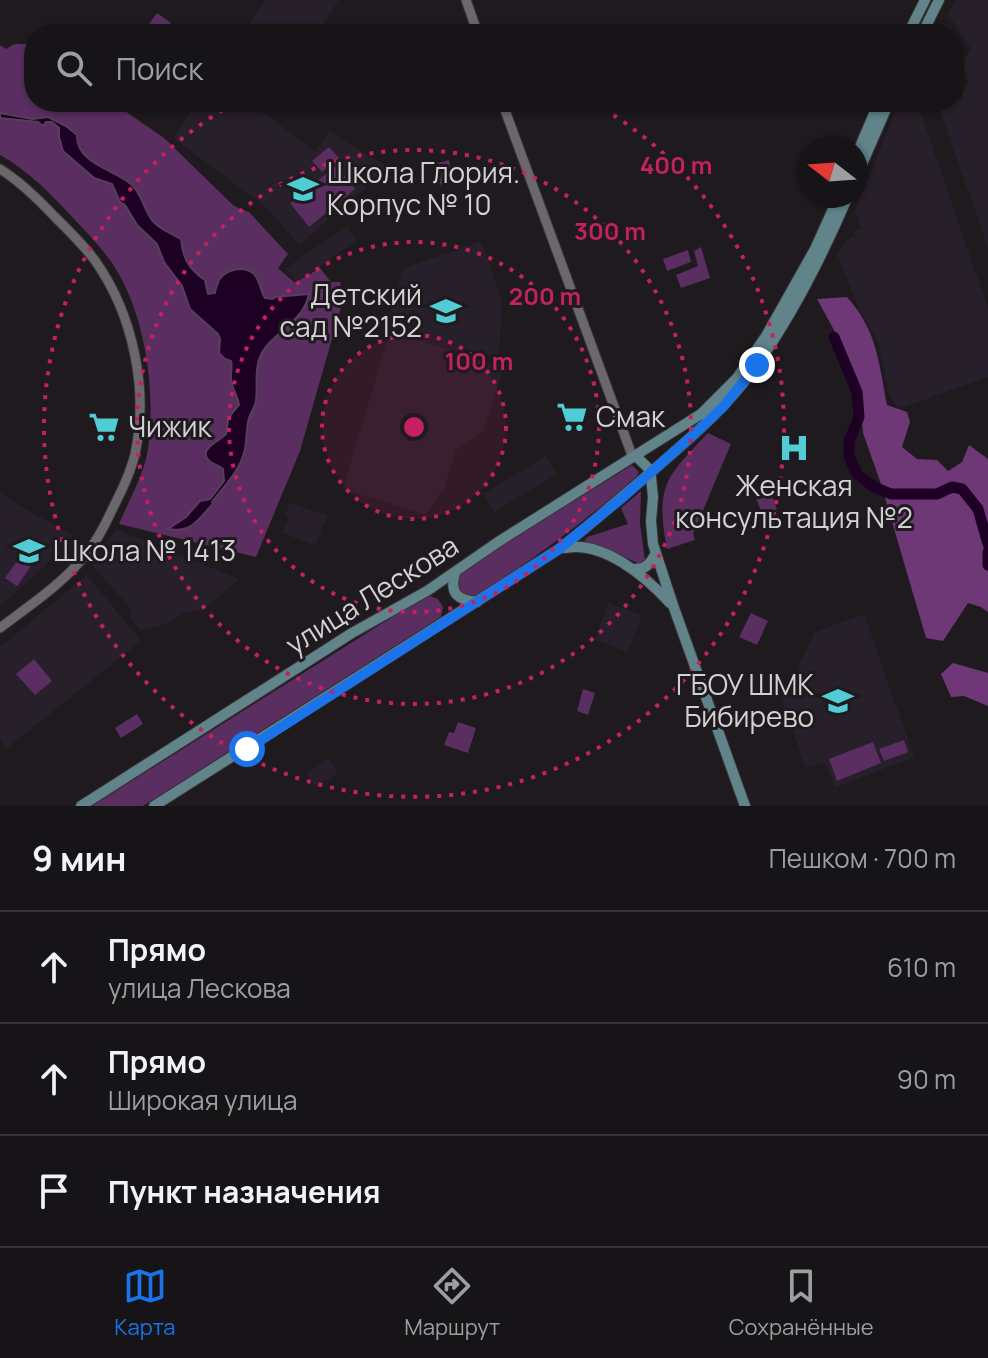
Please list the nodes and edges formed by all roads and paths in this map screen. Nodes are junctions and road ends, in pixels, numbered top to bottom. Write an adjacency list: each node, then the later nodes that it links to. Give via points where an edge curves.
1 (466, 0): 4 (street)
2 (925, 0): 5 (main road)
3 (939, 0): 6 (main road)
4 (474, 24)
5 (913, 24)
6 (927, 24)
7 (506, 112): 15 (street)
8 (875, 112): 10 (main road)
9 (885, 112): 11 (main road)
10 (865, 136)
11 (868, 150)
12 (0, 169): 23 (street, via 75,237 112,289 135,354 139,419 133,462 87,554)
13 (834, 208): 15 (main road, улица Лескова, via 815,249 737,378 688,423)
14 (843, 208): 16 (main road, via 773,340 742,384)
15 (633, 454): 16 (main road); 20 (main road, улица Лескова)
16 (650, 473): 17 (main road); 18 (main road)
17 (559, 549): 19 (main road, via 576,545); 21 (main road)
18 (656, 553): 19 (main road, via 645,568); 22 (main road)
19 (633, 569): 22 (main road)
20 (455, 573): 21 (main road, via 455,594); 24 (main road, улица Лескова)
21 (478, 602): 25 (main road)
22 (674, 608): 26 (main road)
23 (0, 628)
24 (81, 806)
25 (154, 806)
26 (745, 806)

